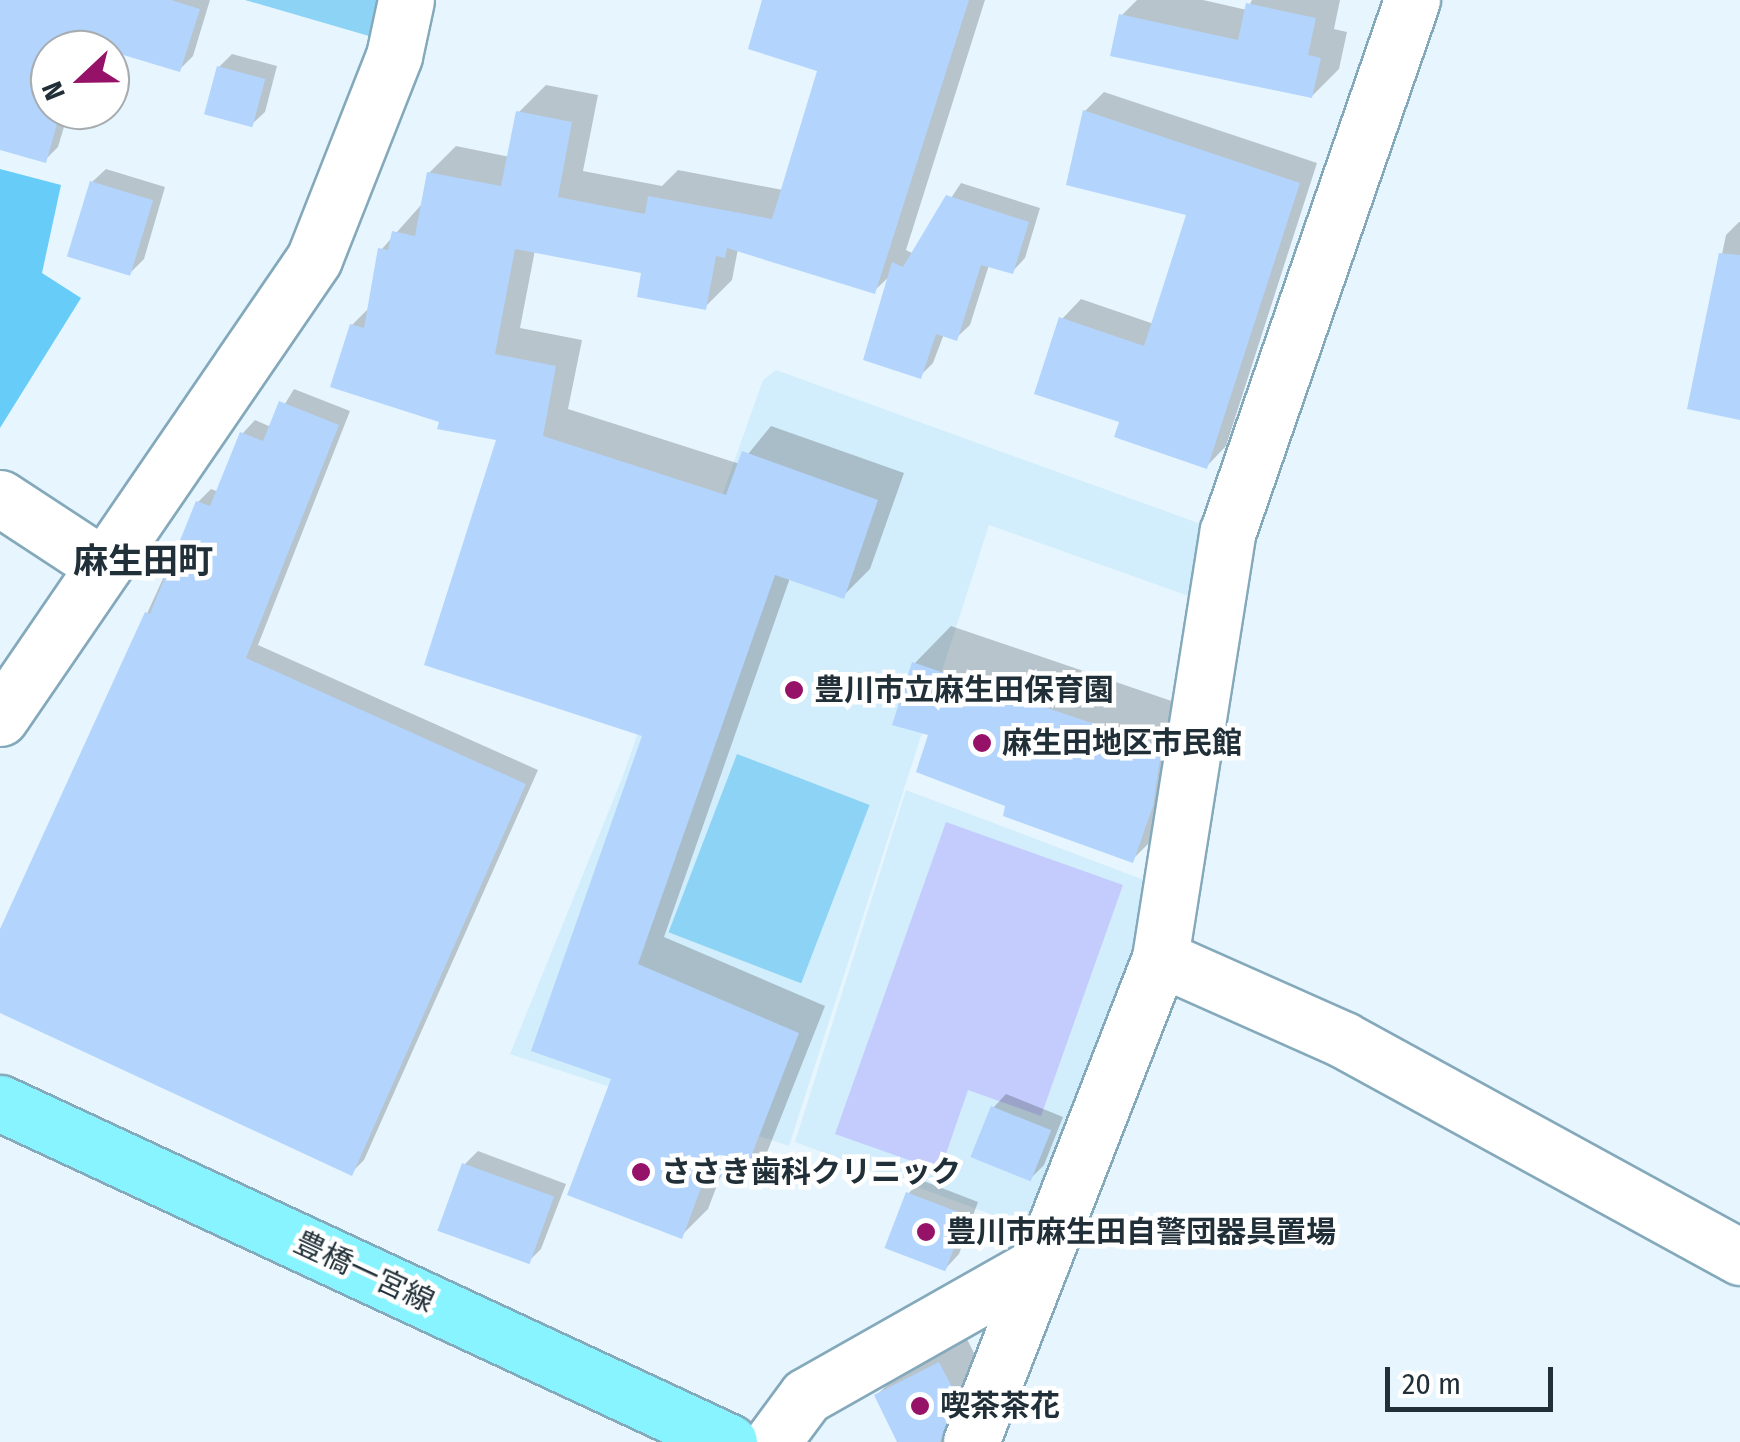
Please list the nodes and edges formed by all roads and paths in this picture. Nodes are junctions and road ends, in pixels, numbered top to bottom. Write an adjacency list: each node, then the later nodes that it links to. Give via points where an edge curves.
1 (406, 0): 4 (street, via 394,56 314,258)
2 (1412, 0): 6 (street, via 1228,531)
3 (0, 498): 4 (street)
4 (104, 566): 5 (street)
5 (0, 718)
6 (1160, 958): 8 (street, via 1344,1040); 9 (street)
7 (0, 1103): 10 (main road, 豊橋一宮線)
8 (1740, 1256)
9 (1041, 1263): 11 (street, via 806,1396); 12 (street)
10 (729, 1442)
11 (772, 1442)
12 (971, 1442)

